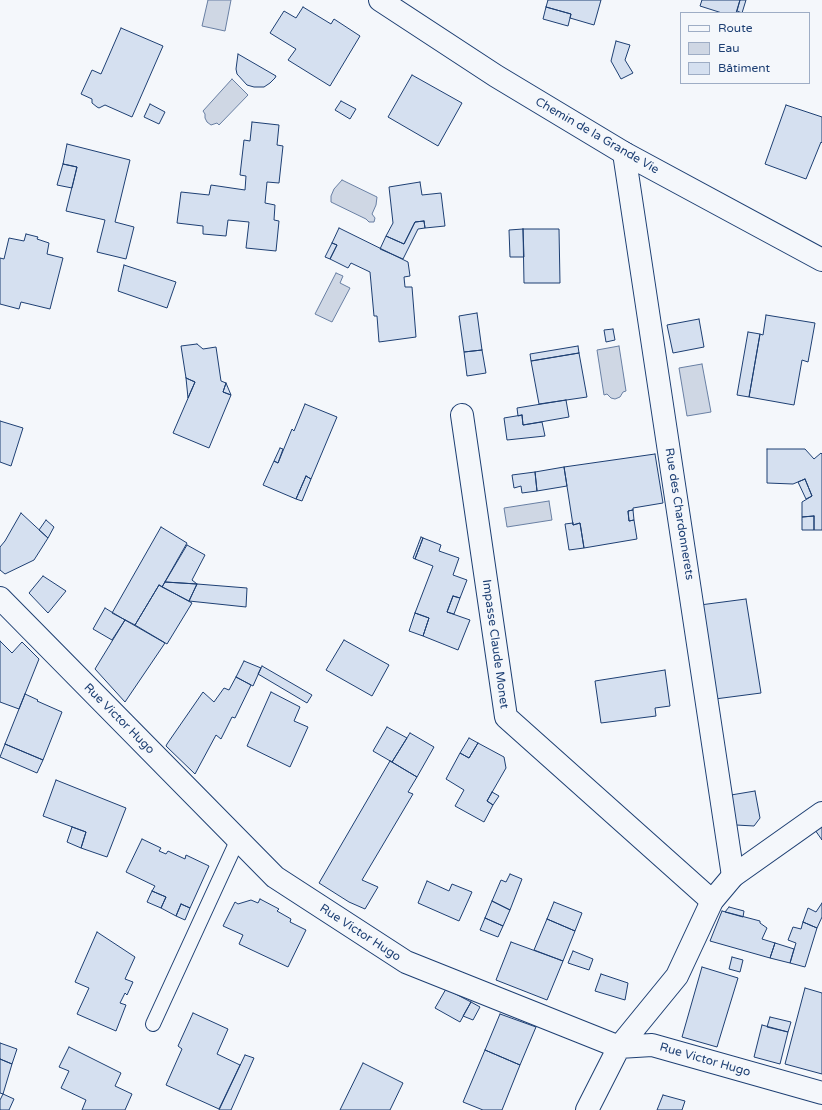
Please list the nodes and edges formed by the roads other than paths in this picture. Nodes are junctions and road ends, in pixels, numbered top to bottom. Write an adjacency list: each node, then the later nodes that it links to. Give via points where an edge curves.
1 (380, 0): 2 (street, Chemin de la Grande Vie, via 496,76)
2 (624, 153): 3 (street, Chemin de la Grande Vie); 8 (street, Rue des Chardonnerets)
3 (822, 260)
4 (462, 415): 9 (street, Impasse Claude Monet, via 506,717)
5 (0, 598): 7 (street, Rue Victor Hugo)
6 (822, 812): 8 (street)
7 (238, 840): 10 (lane); 11 (street, Rue Victor Hugo, via 275,877 406,962)
8 (733, 876): 9 (street)
9 (712, 901): 11 (street, via 677,976)
10 (153, 1024)
11 (619, 1047): 12 (street, Rue Victor Hugo, via 652,1045); 13 (street)
12 (822, 1093)
13 (587, 1110)

